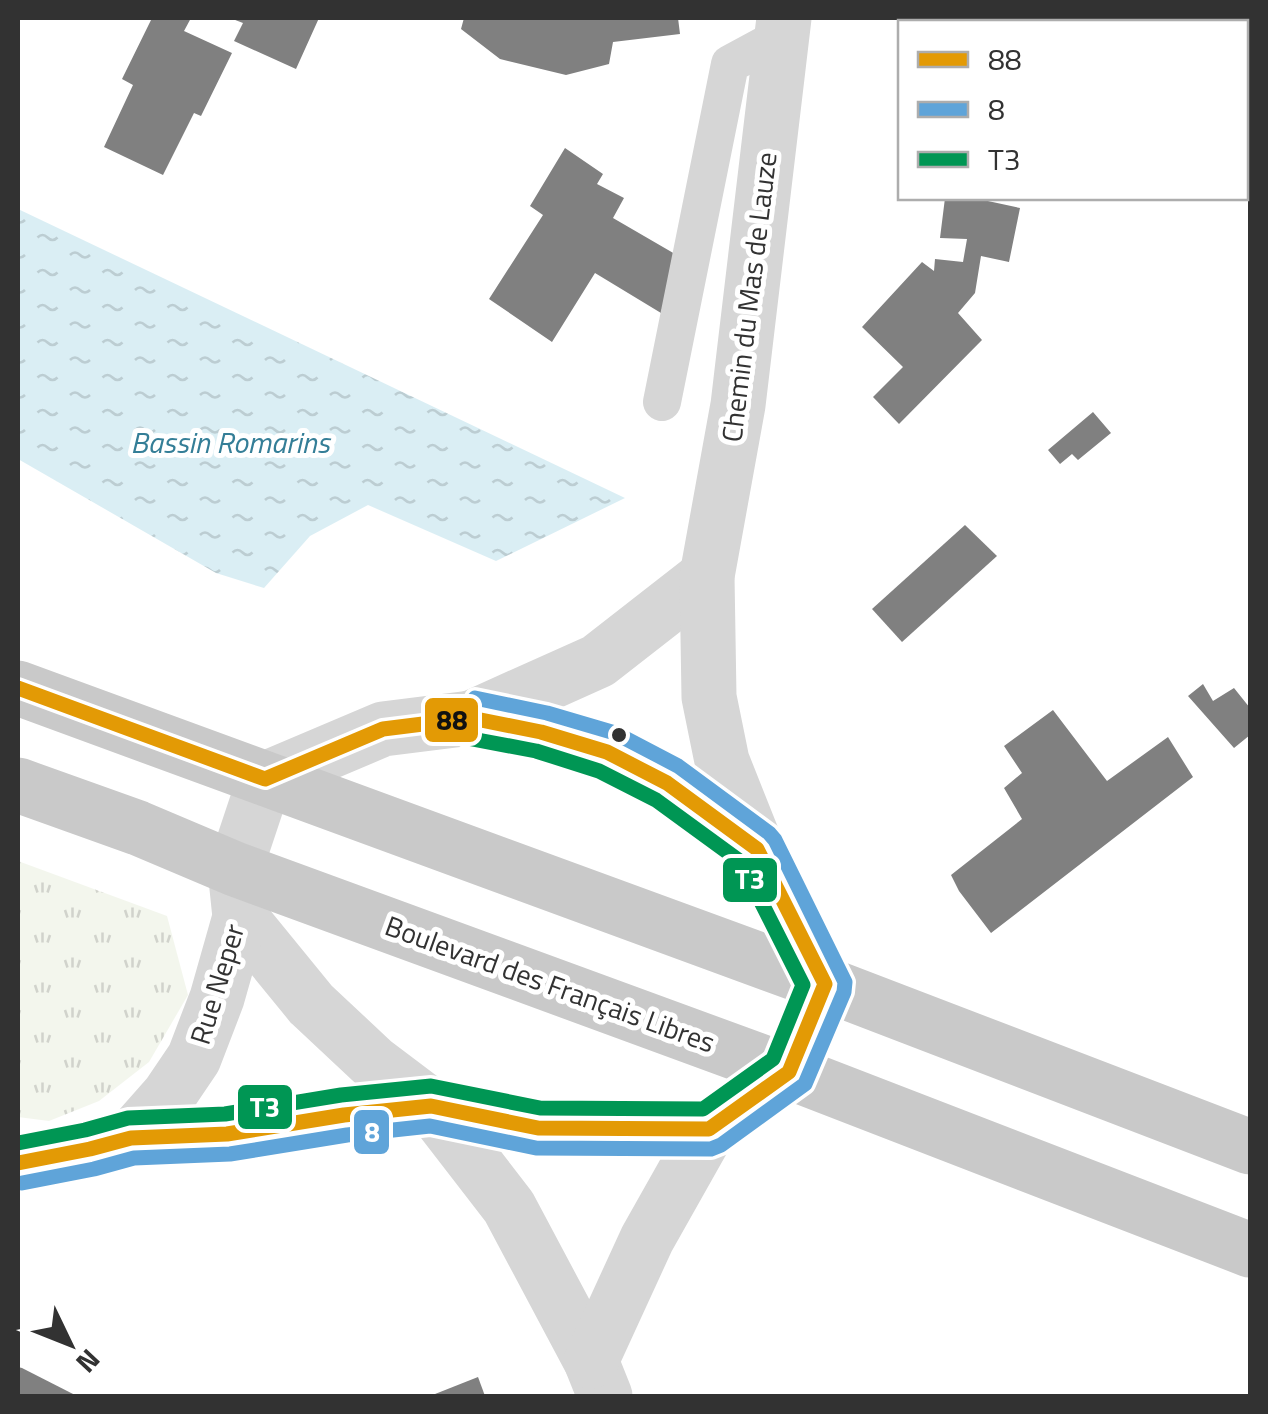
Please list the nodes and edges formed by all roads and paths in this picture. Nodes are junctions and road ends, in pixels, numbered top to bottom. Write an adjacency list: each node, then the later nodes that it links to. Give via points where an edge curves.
1 (783, 27): 2 (lane, via 730,64); 3 (street, Chemin du Mas de Lauze, via 738,405)
2 (662, 402)
3 (707, 576): 5 (street, via 598,661); 8 (street, Chemin du Mas de Lauze, via 708,696 722,761)
4 (18, 688): 6 (main road)
5 (471, 718): 6 (street, via 383,729); 8 (street, via 608,752 667,783)
6 (265, 779): 9 (street, Rue Neper); 10 (main road)
7 (18, 785): 9 (main road, Boulevard des Français Libres, via 138,828)
8 (757, 849): 10 (street, Chemin du Mas de Lauze)
9 (238, 893): 11 (main road, Boulevard des Français Libres); 12 (street, via 311,1004); 14 (street, Rue Neper, via 216,998 194,1058)
10 (826, 984): 11 (street); 15 (main road)
11 (789, 1072): 13 (street); 17 (main road, Boulevard des Français Libres)
12 (431, 1106): 13 (street, via 538,1128); 14 (street, via 227,1134); 18 (street, via 509,1207)
13 (708, 1128): 18 (street, via 647,1239)
14 (131, 1138): 16 (street)
15 (1250, 1148)
16 (19, 1160)
17 (1250, 1250)
18 (598, 1379)

